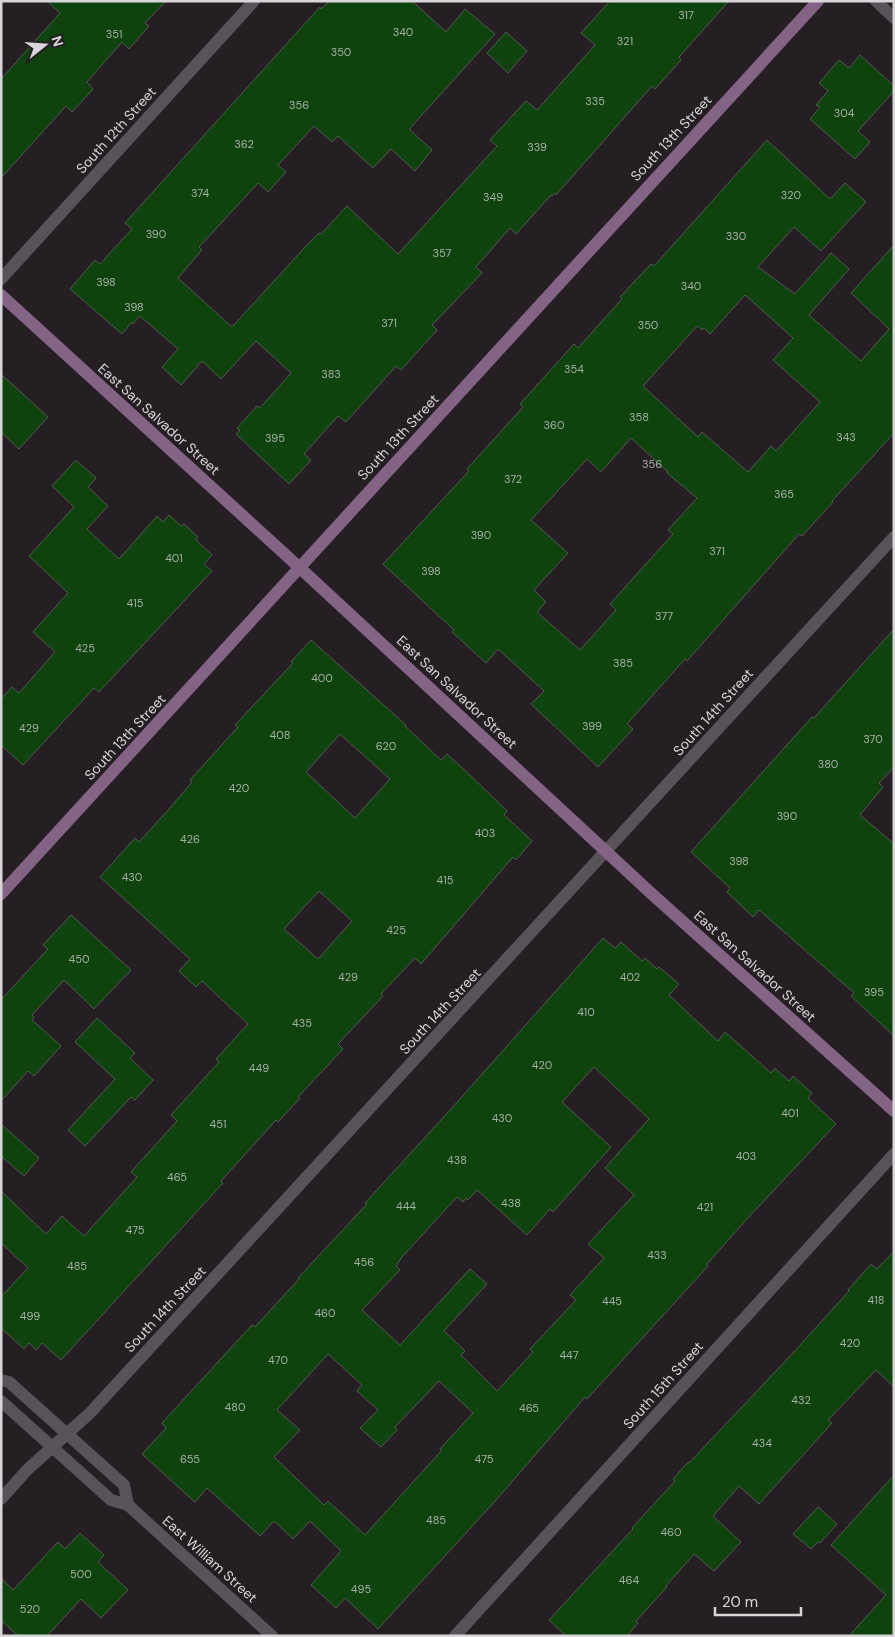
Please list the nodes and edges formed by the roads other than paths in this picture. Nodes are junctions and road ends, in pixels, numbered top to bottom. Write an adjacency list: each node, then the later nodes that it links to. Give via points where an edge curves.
1 (254, 1): 5 (street, South 12th Street)
2 (818, 1): 8 (street, South 13th Street)
3 (876, 1): 4 (street)
4 (894, 18)
5 (1, 279)
6 (1, 295): 8 (street, East San Salvador Street)
7 (894, 537): 9 (street, South 14th Street)
8 (300, 568): 9 (street, East San Salvador Street); 10 (street, South 13th Street)
9 (607, 851): 11 (street, East San Salvador Street); 15 (street, South 14th Street)
10 (1, 894)
11 (894, 1111)
12 (894, 1154): 20 (street, South 15th Street)
13 (1, 1380): 15 (street, East William Street, via 9,1382)
14 (1, 1401): 16 (street, East William Street)
15 (67, 1434): 16 (street, South 14th Street); 18 (street, East William Street, via 124,1485)
16 (52, 1448): 17 (street, South 14th Street); 18 (street, East William Street, via 111,1500)
17 (1, 1499)
18 (128, 1505): 19 (street, East William Street)
19 (272, 1636)
20 (455, 1636)

